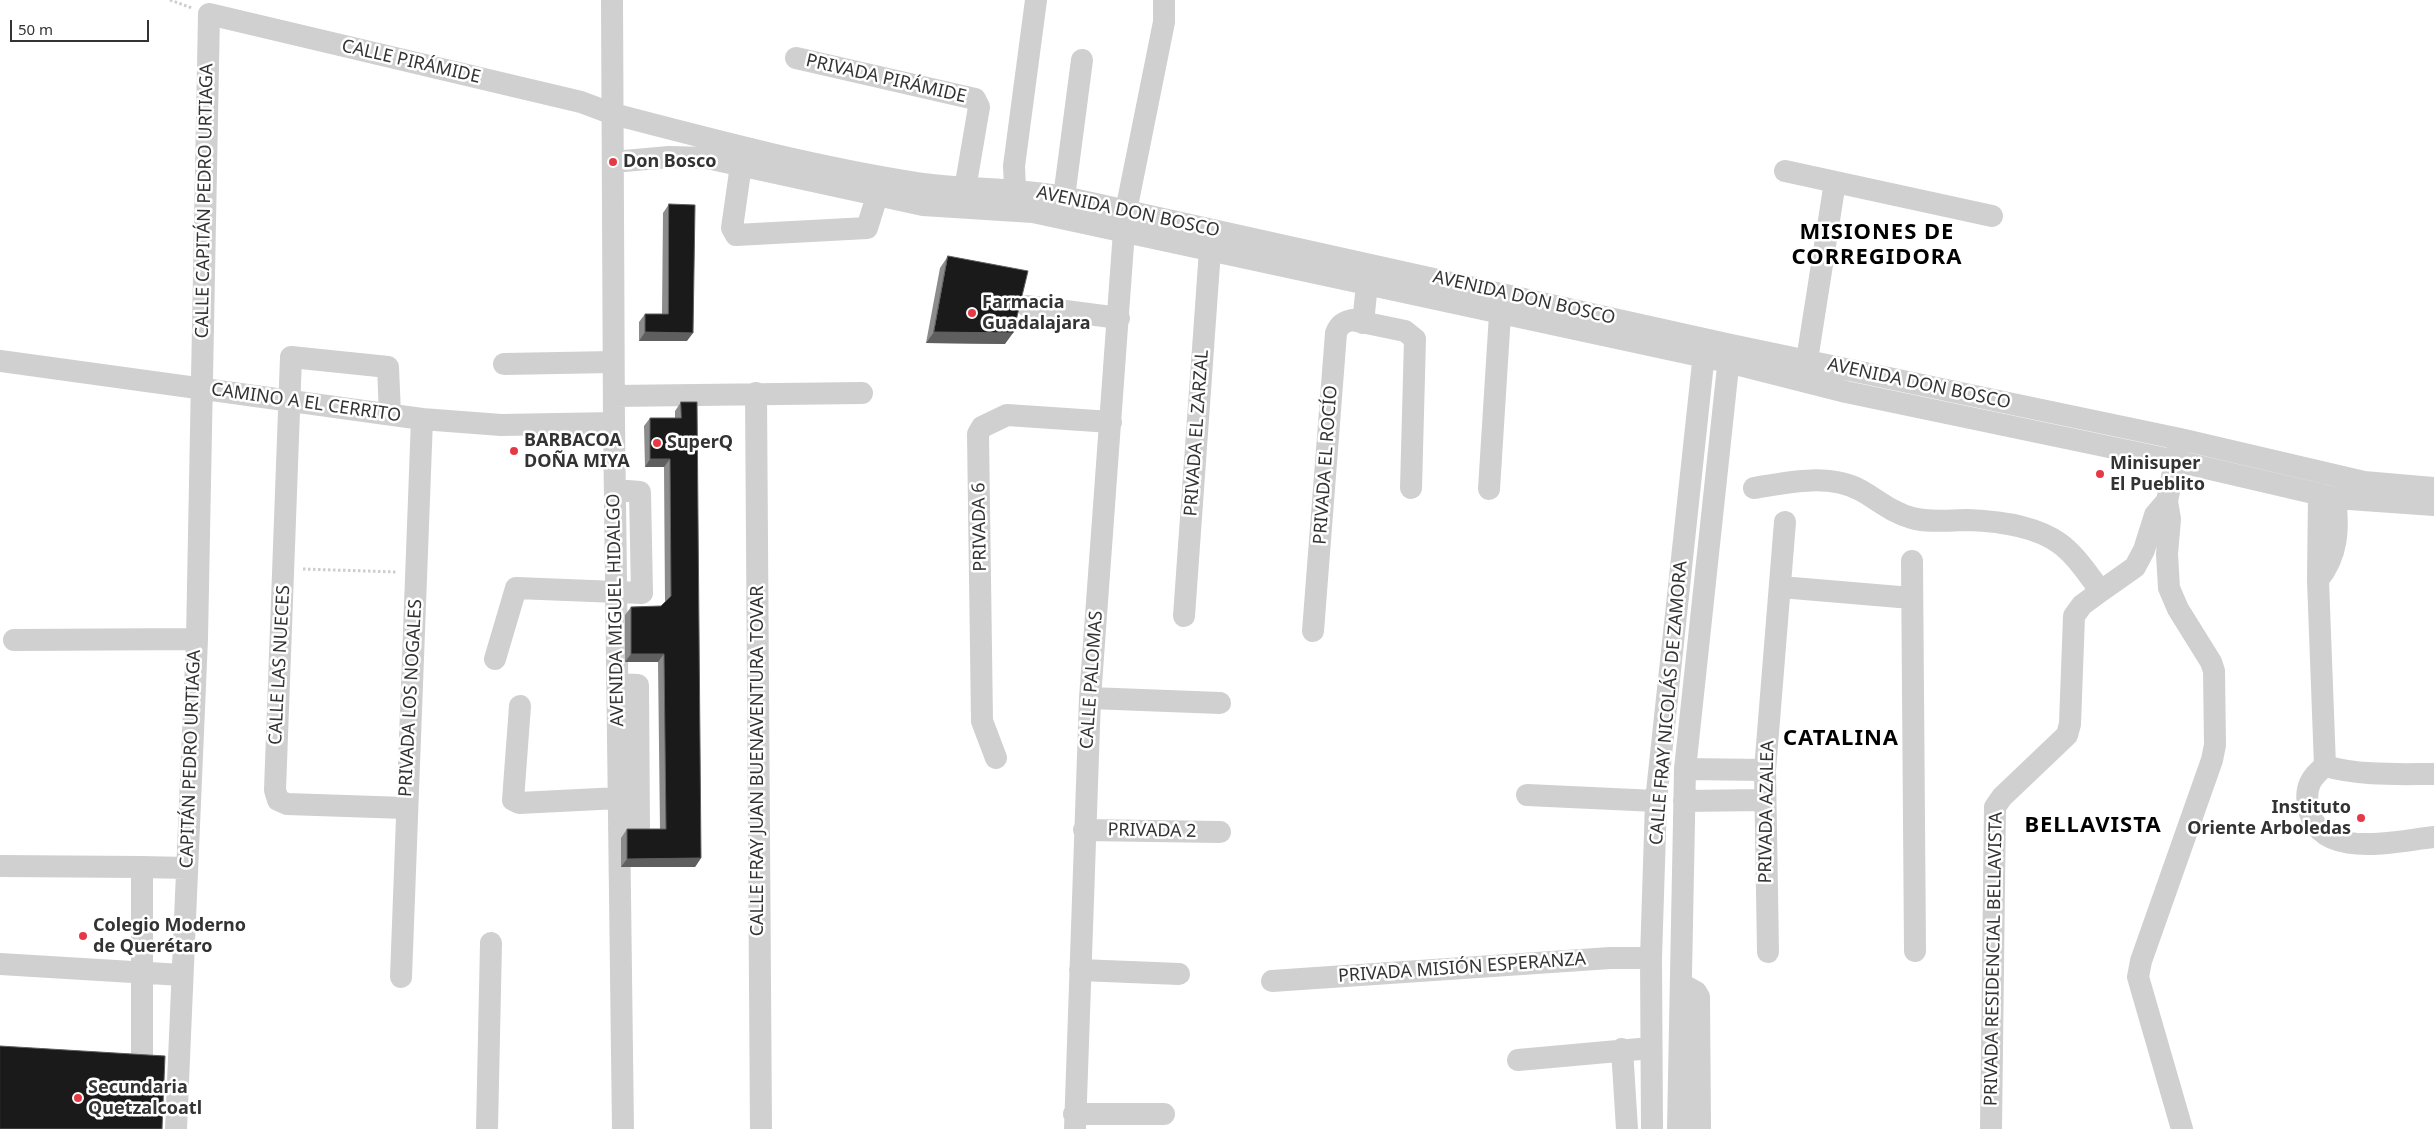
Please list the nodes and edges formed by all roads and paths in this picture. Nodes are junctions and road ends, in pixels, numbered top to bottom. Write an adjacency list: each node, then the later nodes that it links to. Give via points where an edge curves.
1 (612, 0): 7 (street, AVENIDA MIGUEL HIDALGO)
2 (1036, 0): 13 (street, via 1014,166)
3 (1164, 0): 17 (street, CALLE PALOMAS, via 1164,22)
4 (209, 14): 7 (street, CALLE PIRÁMIDE, via 581,102); 31 (street, CALLE CAPITÁN PEDRO URTIAGA)
5 (796, 58): 12 (street, PRIVADA PIRÁMIDE, via 975,99 979,107)
6 (1082, 60): 15 (street)
7 (613, 114): 8 (street, AVENIDA MIGUEL HIDALGO); 12 (street, AVENIDA DON BOSCO, via 831,167)
8 (613, 162): 9 (street, AVENIDA DON BOSCO, via 669,157 707,158); 29 (street, AVENIDA MIGUEL HIDALGO)
9 (741, 165): 14 (street, AVENIDA DON BOSCO); 14 (street, via 732,228 736,235 867,228)
10 (1785, 171): 11 (street)
11 (1835, 182): 16 (street); 27 (street)
12 (965, 189): 13 (street, AVENIDA DON BOSCO)
13 (1015, 189): 15 (street, AVENIDA DON BOSCO)
14 (877, 196): 17 (street, AVENIDA DON BOSCO, via 923,205)
15 (1064, 197): 17 (street, AVENIDA DON BOSCO)
16 (1992, 216)
17 (1125, 221): 18 (street, AVENIDA DON BOSCO); 22 (street, CALLE PALOMAS); 25 (street, AVENIDA DON BOSCO)
18 (1210, 250): 19 (street, AVENIDA DON BOSCO); 57 (street, PRIVADA EL ZARZAL)
19 (1377, 287): 21 (street, AVENIDA DON BOSCO); 23 (street); 24 (street)
20 (1027, 306): 22 (street)
21 (1500, 314): 25 (street, AVENIDA DON BOSCO); 45 (street)
22 (1119, 318): 38 (street, CALLE PALOMAS)
23 (1363, 323): 24 (street, PRIVADA EL ROCÍO); 58 (street, PRIVADA EL ROCÍO, via 1344,321 1336,333)
24 (1385, 327): 42 (street, PRIVADA EL ROCÍO, via 1411,333 1416,345)
25 (1705, 348): 26 (street, AVENIDA DON BOSCO); 74 (street, CALLE FRAY NICOLÁS DE ZAMORA)
26 (1730, 353): 27 (street, AVENIDA DON BOSCO); 41 (street, AVENIDA DON BOSCO, via 1846,392); 68 (street, CALLE FRAY NICOLÁS DE ZAMORA)
27 (1807, 360): 40 (street, AVENIDA DON BOSCO)
28 (0, 361): 31 (street, CAMINO A EL CERRITO)
29 (614, 362): 30 (street); 34 (street, AVENIDA MIGUEL HIDALGO)
30 (504, 364)
31 (202, 389): 35 (street, CAMINO A EL CERRITO); 59 (street, CAPITÁN PEDRO URTIAGA)
32 (756, 394): 33 (street); 34 (street); 107 (street, CALLE FRAY JUAN BUENAVENTURA TOVAR)
33 (862, 394)
34 (614, 396): 39 (street, AVENIDA MIGUEL HIDALGO)
35 (290, 402): 36 (street, CAMINO A EL CERRITO); 36 (street, CALLE LAS NUECES, via 291,356 388,367); 51 (street, CALLE LAS NUECES)
36 (390, 414): 37 (street, CAMINO A EL CERRITO)
37 (422, 419): 39 (street, CAMINO A EL CERRITO, via 501,425); 52 (street, PRIVADA LOS NOGALES)
38 (1111, 422): 63 (street, CALLE PALOMAS); 66 (street, PRIVADA 6, via 1007,415 982,427 978,434 982,722)
39 (614, 423): 54 (street, AVENIDA MIGUEL HIDALGO)
40 (2180, 439): 41 (street, PRIVADA RESIDENCIAL BELLAVISTA); 44 (street, AVENIDA DON BOSCO, via 2364,482)
41 (2176, 461): 46 (street, AVENIDA DON BOSCO); 47 (street, PRIVADA RESIDENCIAL BELLAVISTA)
42 (1411, 488)
43 (1754, 488): 55 (street, via 1802,481 1843,483 1913,519 1975,520 2023,528 2059,543)
44 (2434, 488)
45 (1489, 489)
46 (2327, 496): 48 (street, AVENIDA DON BOSCO); 67 (street, via 2318,580)
47 (2167, 501): 55 (street, PRIVADA RESIDENCIAL BELLAVISTA, via 2155,516 2135,567); 113 (street, PRIVADA RESIDENCIAL BELLAVISTA, via 2170,519 2169,588 2178,609 2211,662 2215,682 2212,760 2138,977)
48 (2434, 505)
49 (1785, 522): 53 (street, PRIVADA AZALEA)
50 (1912, 561): 56 (street)
51 (284, 568): 52 (path); 76 (street, CALLE LAS NUECES, via 275,795 286,804)
52 (418, 572): 76 (street, PRIVADA LOS NOGALES)
53 (1781, 587): 56 (street); 69 (street, PRIVADA AZALEA)
54 (616, 591): 61 (street, via 516,588); 62 (street, AVENIDA MIGUEL HIDALGO)
55 (2101, 591): 112 (street, PRIVADA RESIDENCIAL BELLAVISTA, via 2082,605 2074,616 2067,735 2002,797 1996,807)
56 (1911, 598): 87 (street)
57 (1184, 616)
58 (1314, 631)
59 (197, 639): 60 (street); 85 (street, CAPITÁN PEDRO URTIAGA)
60 (14, 640)
61 (495, 659)
62 (617, 684): 72 (street, AVENIDA MIGUEL HIDALGO); 77 (street, via 638,685 639,827)
63 (1090, 698): 64 (street); 78 (street, CALLE PALOMAS)
64 (1220, 703)
65 (520, 706): 72 (street, via 513,800 519,803)
66 (996, 758)
67 (2325, 766): 70 (street, via 2375,775); 80 (street, via 2310,781 2306,795 2309,813 2317,829 2328,838 2345,844)
68 (1684, 769): 69 (street); 75 (street, CALLE FRAY NICOLÁS DE ZAMORA)
69 (1765, 770): 73 (street, PRIVADA AZALEA)
70 (2434, 774)
71 (1527, 795): 74 (street)
72 (619, 798): 77 (street, AVENIDA MIGUEL HIDALGO)
73 (1764, 800): 75 (street); 88 (street, PRIVADA AZALEA)
74 (1656, 801): 82 (street, CALLE FRAY NICOLÁS DE ZAMORA)
75 (1684, 801): 81 (street, CALLE FRAY NICOLÁS DE ZAMORA)
76 (406, 808): 95 (street, PRIVADA LOS NOGALES)
77 (619, 828): 106 (street, AVENIDA MIGUEL HIDALGO)
78 (1084, 830): 79 (street, PRIVADA 2); 91 (street, CALLE PALOMAS)
79 (1220, 832)
80 (2434, 837)
81 (1683, 838): 82 (street); 97 (street, CALLE FRAY NICOLÁS DE ZAMORA)
82 (1655, 840): 89 (street, CALLE FRAY NICOLÁS DE ZAMORA)
83 (0, 866): 84 (street)
84 (142, 867): 85 (street); 92 (street)
85 (187, 868): 94 (street, CAPITÁN PEDRO URTIAGA)
86 (491, 943): 105 (street)
87 (1914, 951)
88 (1768, 952)
89 (1651, 958): 96 (street, PRIVADA MISIÓN ESPERANZA); 98 (street, CALLE FRAY NICOLÁS DE ZAMORA)
90 (0, 964): 92 (street)
91 (1080, 970): 93 (street); 103 (street, CALLE PALOMAS)
92 (141, 973): 94 (street); 100 (street)
93 (1180, 974)
94 (182, 975): 104 (street, CAPITÁN PEDRO URTIAGA)
95 (401, 977)
96 (1272, 981)
97 (1681, 984): 110 (street, CALLE FRAY NICOLÁS DE ZAMORA); 111 (street, via 1699,997)
98 (1652, 1048): 99 (street); 109 (street, CALLE FRAY NICOLÁS DE ZAMORA)
99 (1622, 1049): 101 (street); 108 (street)
100 (142, 1055)
101 (1518, 1060)
102 (1164, 1114): 103 (street)
103 (1075, 1121)
104 (176, 1129)
105 (486, 1129)
106 (623, 1129)
107 (761, 1129)
108 (1627, 1129)
109 (1652, 1129)
110 (1678, 1129)
111 (1700, 1129)
112 (1991, 1129)
113 (2182, 1129)

